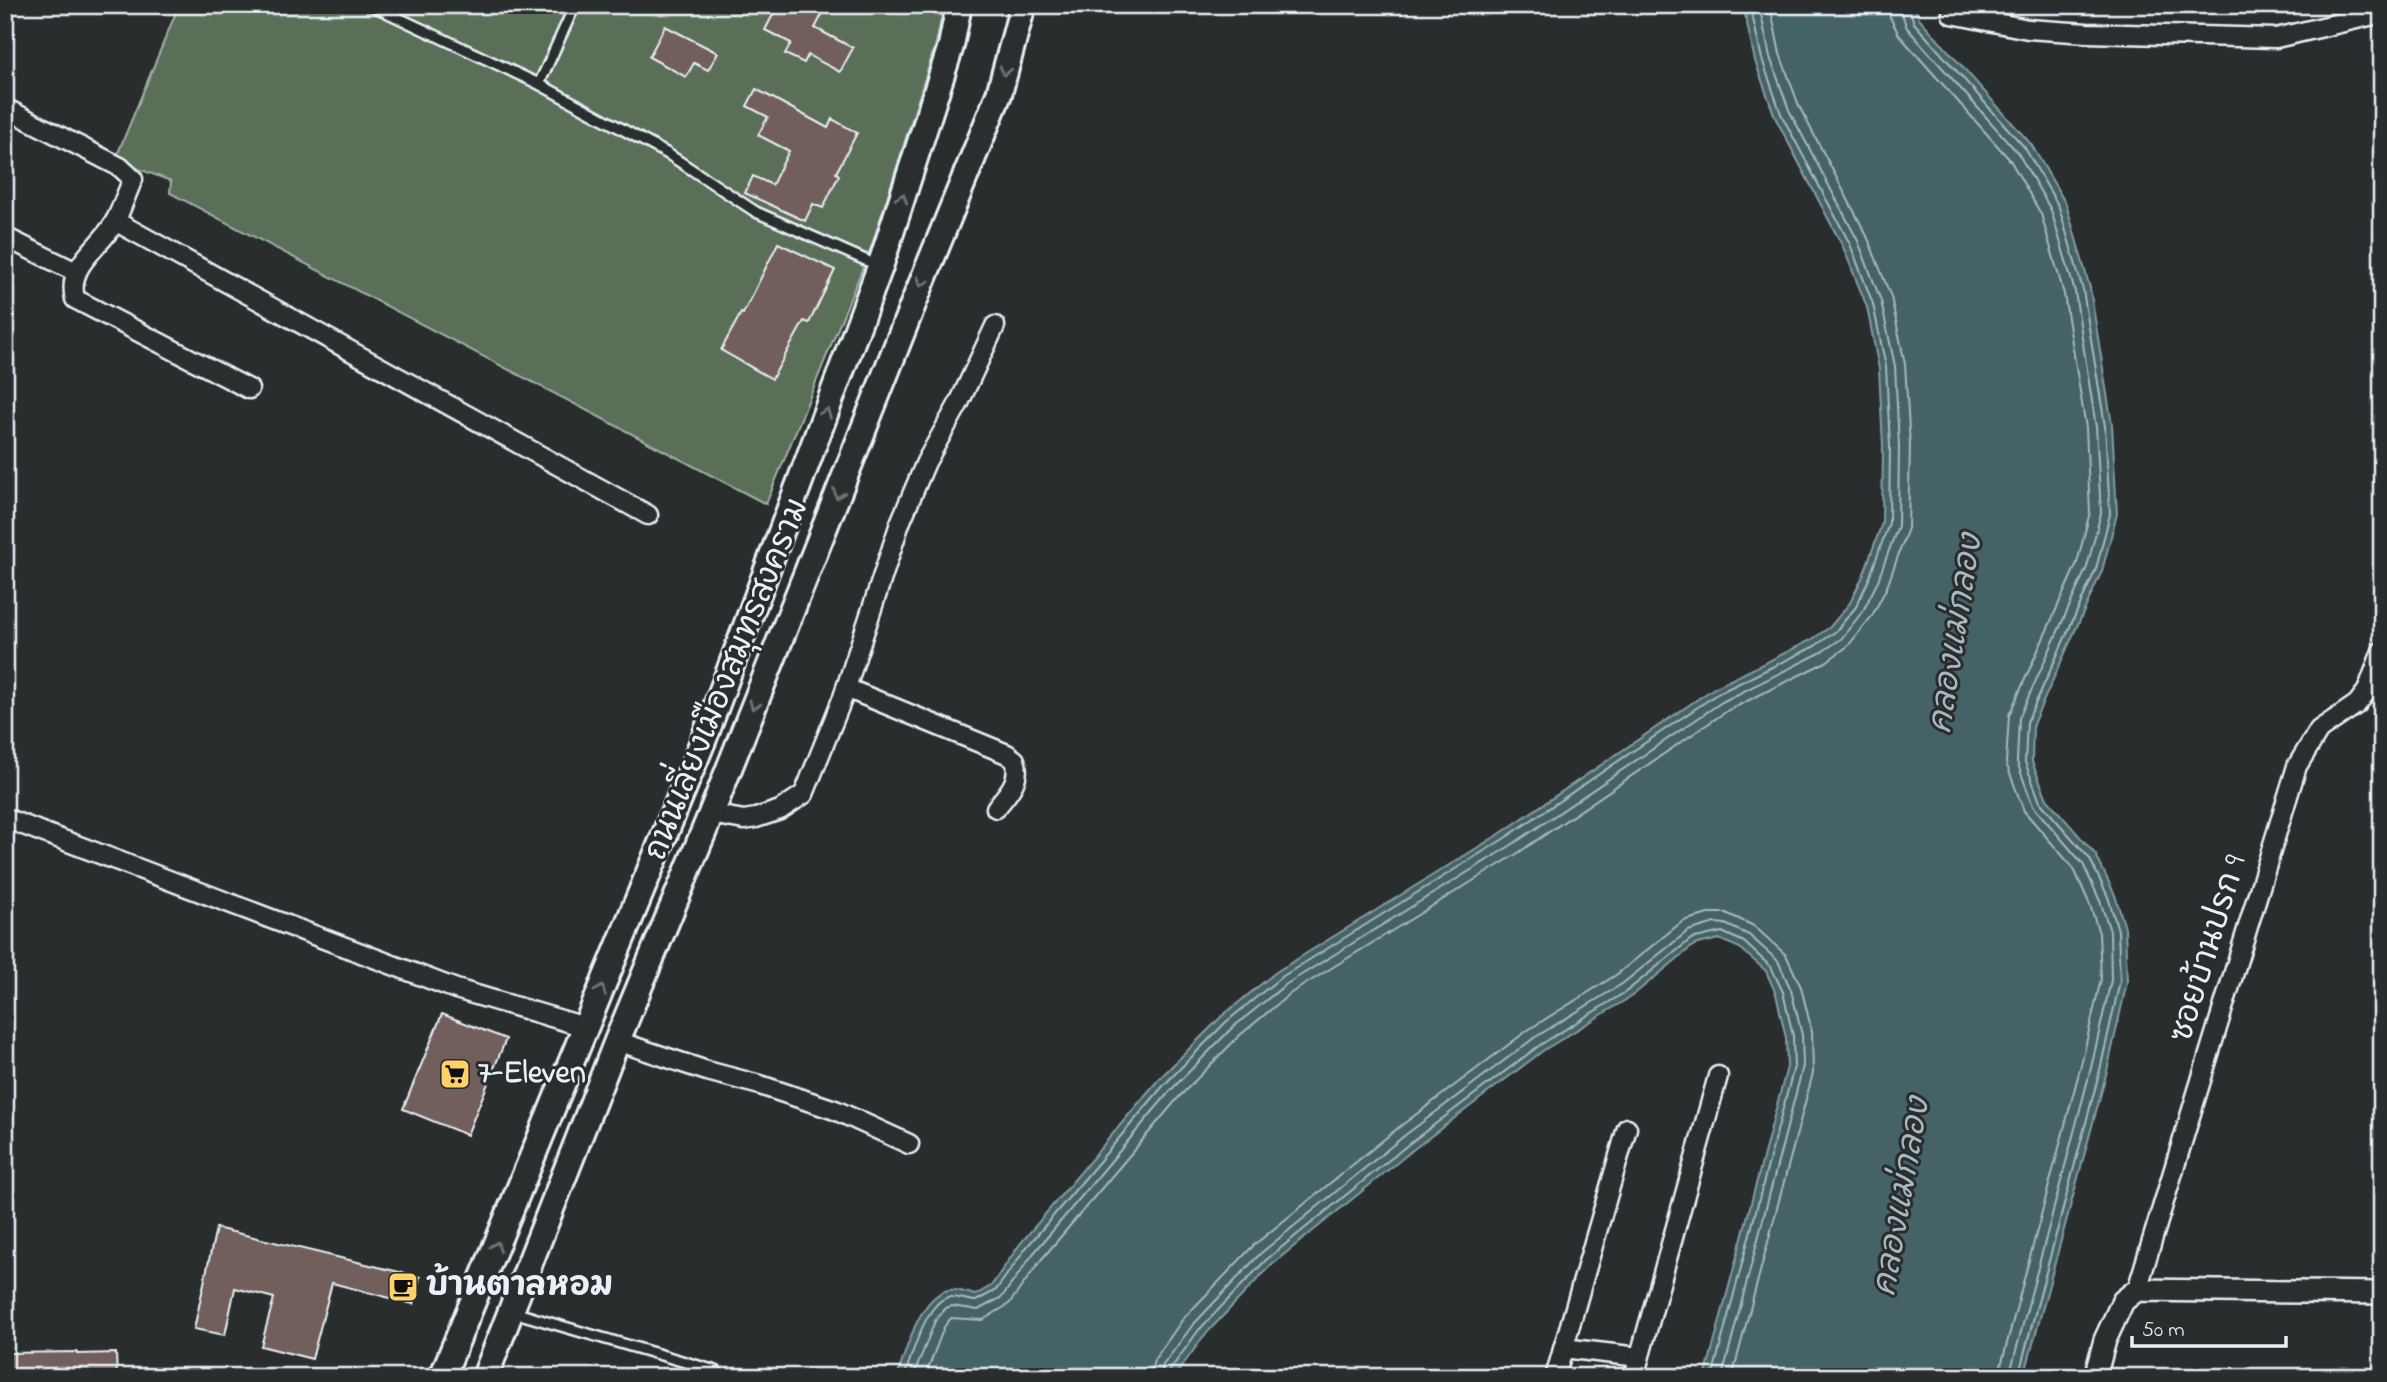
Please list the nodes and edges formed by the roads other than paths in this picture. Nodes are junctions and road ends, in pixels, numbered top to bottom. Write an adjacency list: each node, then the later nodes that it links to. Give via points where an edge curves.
1 (371, 5): 7 (lane)
2 (575, 5): 7 (lane)
3 (959, 5): 11 (main road, ถนนเลี่ยงเมืองสมุทรสงคราม, one-way to 3, via 951,46)
4 (1023, 5): 19 (main road, ถนนเลี่ยงเมืองสมุทรสงคราม, one-way to 19, via 999,94)
5 (2382, 13): 6 (street, via 2276,38 2040,30)
6 (1952, 14)
7 (539, 84): 11 (lane, via 668,154 756,212)
8 (5, 108): 9 (street, via 120,167 133,179)
9 (115, 221): 12 (street); 15 (street)
10 (5, 237): 12 (street)
11 (880, 267): 21 (main road, ถนนเลี่ยงเมืองสมุทรสงคราม, one-way to 11, via 705,736)
12 (76, 272): 14 (street, via 75,299)
13 (995, 326): 17 (street, via 900,523)
14 (248, 389)
15 (648, 515)
16 (2382, 651): 26 (street, ซอยบ้านปรก 9, via 2367,691 2357,704 2319,730 2297,766)
17 (846, 688): 18 (street, via 1015,760 1017,776); 19 (street, via 804,794 791,805 756,818)
18 (996, 808)
19 (711, 814): 22 (main road, ถนนเลี่ยงเมืองสมุทรสงคราม)
20 (5, 818): 21 (street, via 456,989)
21 (585, 1027): 29 (main road, ถนนเลี่ยงเมืองสมุทรสงคราม, one-way to 21)
22 (617, 1041): 25 (street, via 823,1106); 28 (main road, ถนนเลี่ยงเมืองสมุทรสงคราม)
23 (1718, 1076): 32 (street)
24 (1627, 1128): 31 (street)
25 (909, 1144)
26 (2137, 1290): 27 (street); 39 (street, via 2123,1301)
27 (2382, 1293)
28 (510, 1311): 30 (main road, ถนนเลี่ยงเมืองสมุทรสงคราม); 33 (lane)
29 (462, 1327): 30 (main road, via 467,1337 480,1345 488,1345); 34 (main road, ถนนเลี่ยงเมืองสมุทรสงคราม)
30 (500, 1335): 36 (main road, ถนนเลี่ยงเมืองสมุทรสงคราม)
31 (1563, 1348): 32 (street); 37 (street)
32 (1639, 1357): 38 (street)
33 (716, 1371)
34 (443, 1377): 35 (main road, via 459,1367)
35 (476, 1377)
36 (485, 1377)
37 (1556, 1377)
38 (1634, 1377)
39 (2095, 1377)

